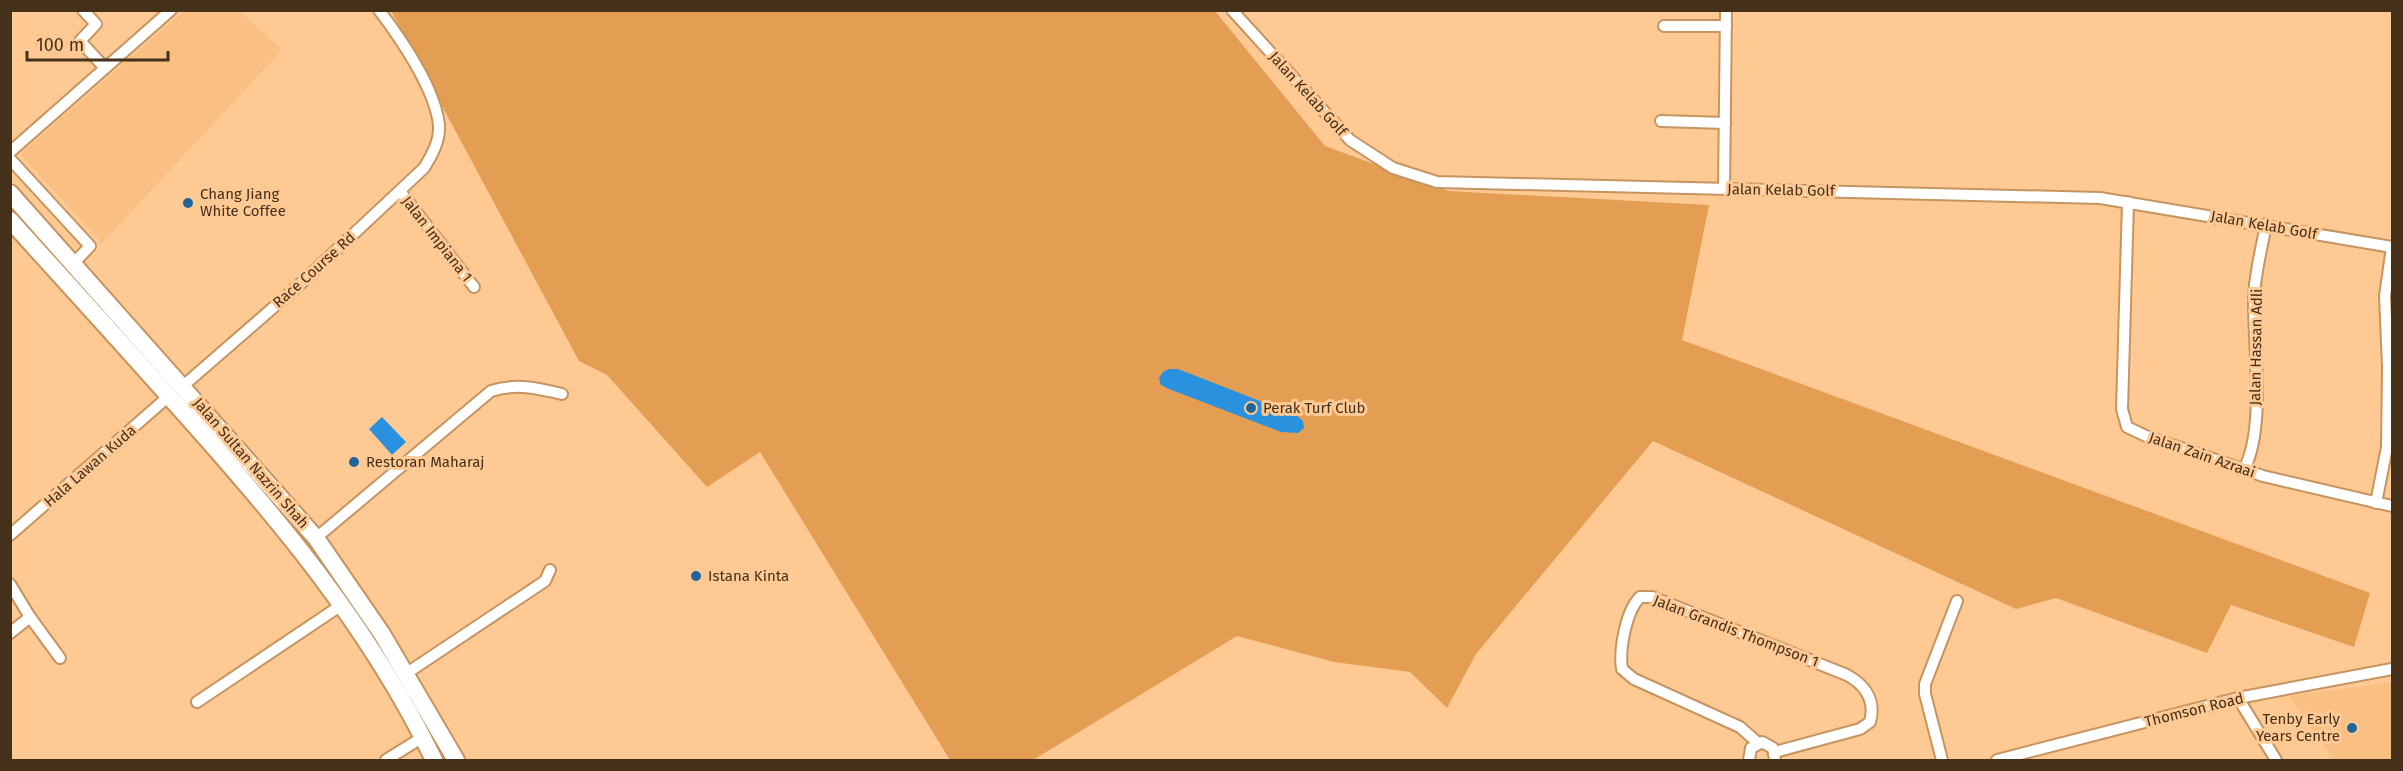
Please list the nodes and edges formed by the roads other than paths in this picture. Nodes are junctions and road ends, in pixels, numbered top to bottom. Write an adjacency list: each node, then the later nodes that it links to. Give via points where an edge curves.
1 (83, 10): 8 (street, via 96,24 80,41)
2 (171, 10): 8 (street)
3 (379, 10): 14 (street, Race Course Rd, via 406,46 439,125 436,148 424,168)
4 (1232, 10): 13 (street, Jalan Kelab Golf, via 1350,140 1393,168 1437,182)
5 (1726, 10): 7 (street)
6 (1664, 26): 7 (street)
7 (1726, 27): 10 (street)
8 (105, 68): 11 (street)
9 (1661, 121): 10 (street)
10 (1725, 123): 13 (street)
11 (10, 152)
12 (10, 159): 20 (street, via 90,246)
13 (1724, 189): 16 (street, Jalan Kelab Golf, via 2030,195)
14 (399, 191): 21 (street, Jalan Impiana 1); 22 (street, Race Course Rd)
15 (10, 193): 20 (highway, Jalan Sultan Nazrin Shah)
16 (2128, 202): 18 (street, Jalan Kelab Golf); 25 (street, Jalan Zain Azraai, via 2122,410 2127,428)
17 (10, 220): 24 (highway, Jalan Sultan Nazrin Shah)
18 (2266, 224): 19 (street, Jalan Kelab Golf); 25 (street, Jalan Hassan Adli, via 2254,294 2255,432)
19 (2392, 247): 26 (street, via 2385,296 2387,447)
20 (73, 264): 22 (highway, Jalan Sultan Nazrin Shah)
21 (474, 287)
22 (183, 386): 29 (highway, Jalan Sultan Nazrin Shah)
23 (562, 394): 29 (street, via 530,386 491,391)
24 (170, 396): 28 (street, Hala Lawan Kuda); 33 (highway, Jalan Sultan Nazrin Shah, via 262,499)
25 (2244, 469): 26 (street, Jalan Zain Azraai)
26 (2376, 503): 27 (street, Jalan Zain Azraai)
27 (2392, 506)
28 (10, 535)
29 (316, 538): 38 (highway, Jalan Sultan Nazrin Shah)
30 (550, 570): 38 (street, via 544,581)
31 (10, 584): 34 (street)
32 (1957, 601): 48 (street, via 1925,684)
33 (343, 604): 40 (street); 41 (highway, Jalan Sultan Nazrin Shah)
34 (30, 616): 35 (street); 36 (street)
35 (10, 633)
36 (60, 658)
37 (2392, 669): 39 (street, Thomson Road)
38 (407, 673): 46 (highway, Jalan Sultan Nazrin Shah)
39 (2238, 698): 49 (street, Thomson Road); 50 (street)
40 (197, 702)
41 (423, 737): 44 (street); 45 (highway, Jalan Sultan Nazrin Shah)
42 (1758, 743): 43 (street, via 1770,745); 43 (street, Jalan Grandis Thompson 1, via 1740,727 1634,679 1622,669 1620,656 1633,604 1640,597 1652,597 1862,684 1873,705 1870,722 1860,729); 47 (street, via 1751,748)
43 (1775, 756)
44 (386, 760)
45 (434, 760)
46 (456, 760)
47 (1749, 760)
48 (1942, 760)
49 (1997, 760)
50 (2276, 760)

